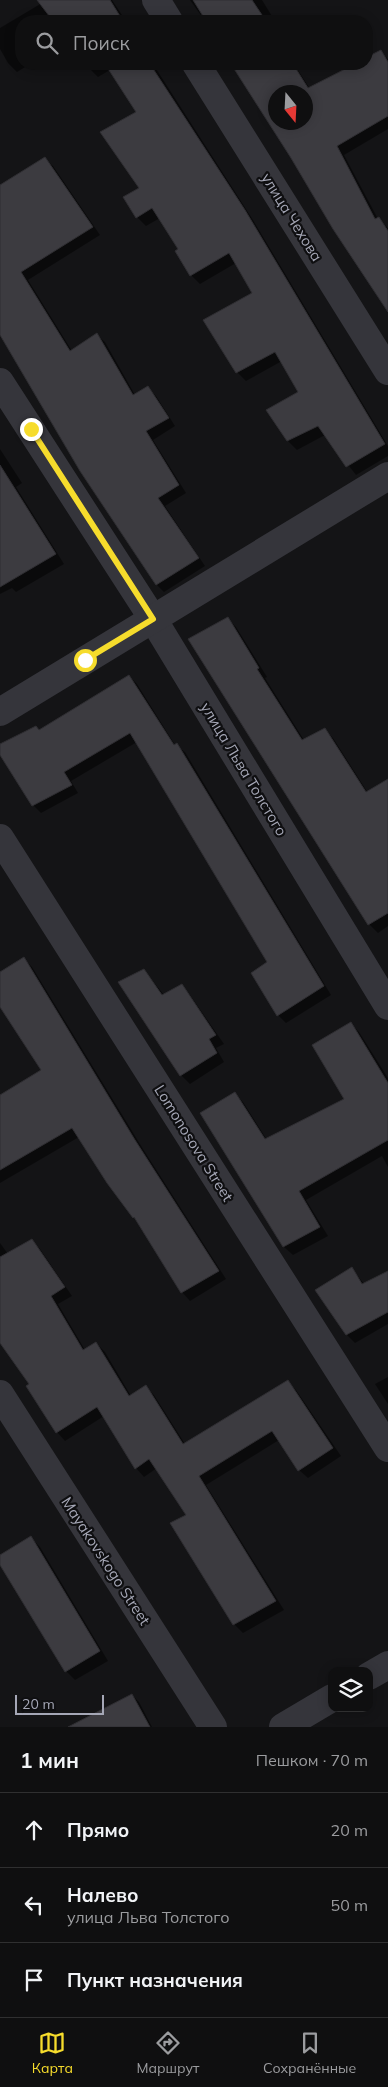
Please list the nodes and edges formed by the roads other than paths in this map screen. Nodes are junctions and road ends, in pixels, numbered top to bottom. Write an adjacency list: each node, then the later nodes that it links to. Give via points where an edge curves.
1 (156, 0): 2 (street)
2 (165, 15)
3 (200, 70): 4 (street, улица Чехова)
4 (388, 371)
5 (0, 382): 7 (street, улица Льва Толстого)
6 (388, 476): 7 (street)
7 (153, 619): 8 (street); 10 (street, улица Льва Толстого)
8 (0, 712)
9 (0, 838): 12 (street, Lomonosova Street)
10 (388, 1006)
11 (0, 1394): 16 (street, Mayakovskogo Street)
12 (388, 1448)
13 (388, 1665): 14 (street)
14 (373, 1674)
15 (328, 1700): 17 (street)
16 (213, 1727)
17 (283, 1727)

